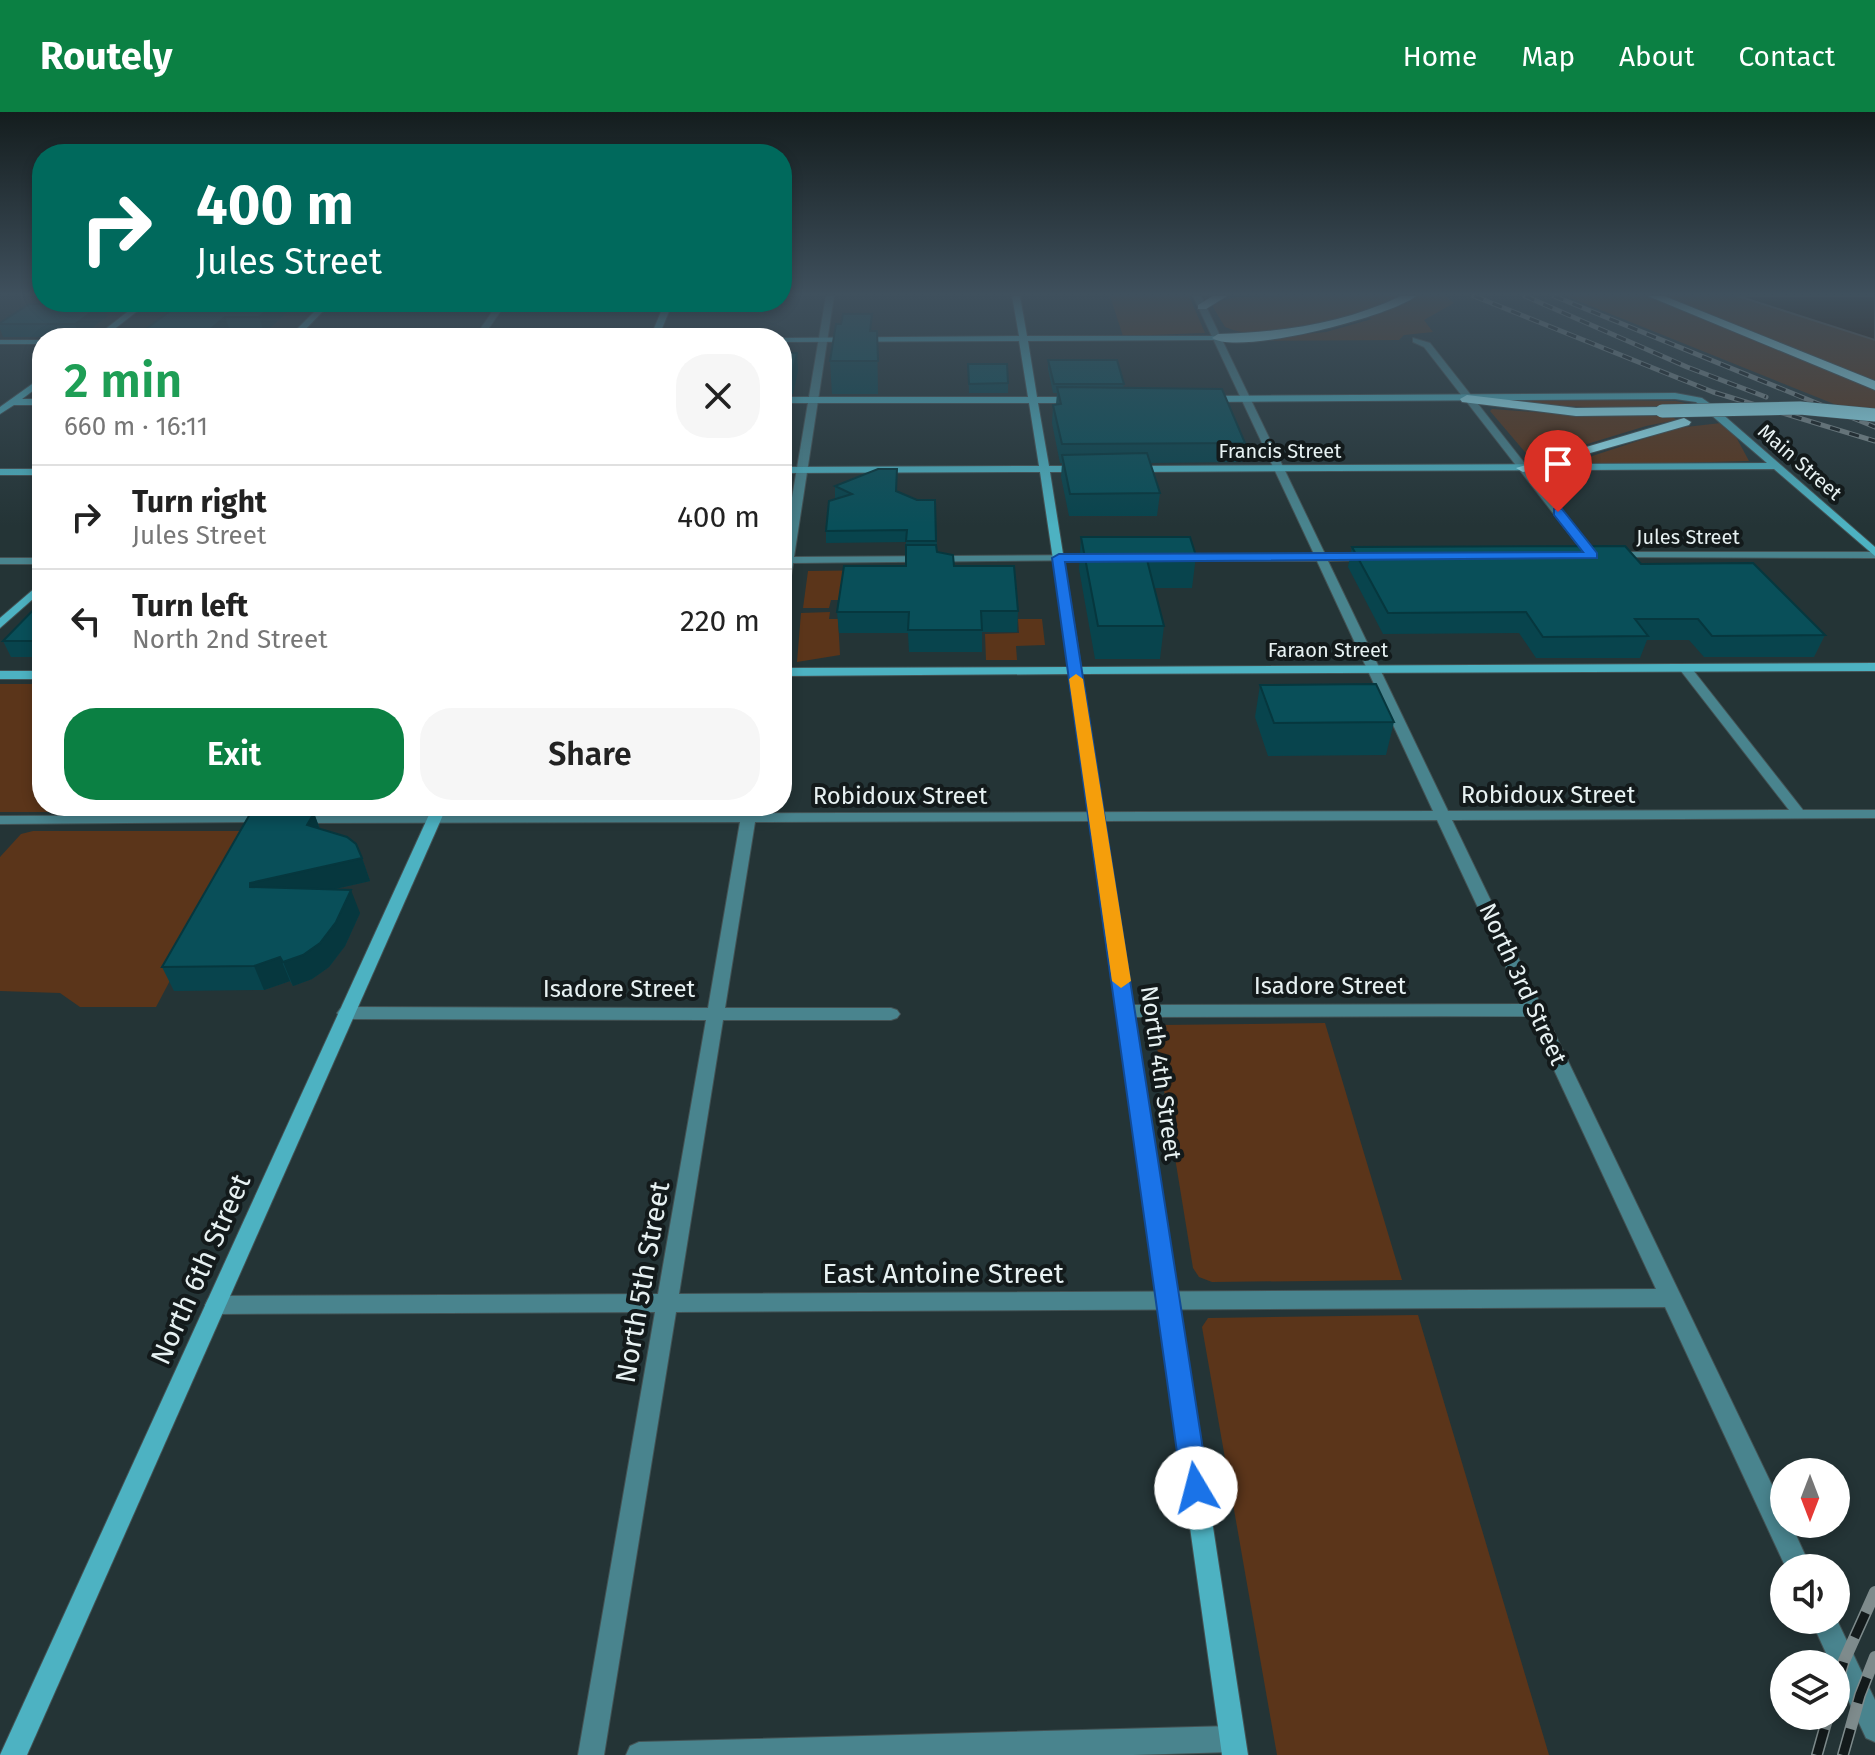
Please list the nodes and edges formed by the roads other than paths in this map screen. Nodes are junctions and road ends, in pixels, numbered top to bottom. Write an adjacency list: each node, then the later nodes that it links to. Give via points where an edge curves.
1 (819, 373): 12 (street)
2 (1029, 373): 13 (main road, North 4th Street)
3 (1235, 373): 9 (street, North 3rd Street)
4 (1447, 373): 10 (street)
5 (1847, 373): 6 (highway)
6 (1875, 384)
7 (32, 387): 16 (main road)
8 (1197, 399): 9 (main road)
9 (1248, 399): 10 (main road); 26 (street, North 3rd Street)
10 (1467, 399): 19 (highway, bridge, via 1576,412 1800,408); 21 (main road, Main Street, via 1699,400); 22 (street)
11 (792, 400): 12 (main road)
12 (815, 400): 13 (main road); 28 (street)
13 (1033, 400): 14 (main road); 23 (main road, North 4th Street)
14 (1082, 400)
15 (0, 402): 16 (main road)
16 (12, 402): 17 (main road); 18 (main road)
17 (32, 402)
18 (0, 411)
19 (1875, 415)
20 (1875, 424): 22 (highway, via 1789,417 1684,422)
21 (1779, 466): 22 (main road, Francis Street); 32 (main road, Main Street)
22 (1523, 468): 26 (main road, Francis Street); 34 (street)
23 (1044, 469): 24 (main road); 28 (main road); 37 (main road, North 4th Street)
24 (1088, 469)
25 (1117, 469): 26 (main road, Francis Street)
26 (1281, 469): 35 (street, North 3rd Street)
27 (792, 470): 28 (main road)
28 (801, 470): 31 (street)
29 (0, 472): 30 (main road)
30 (32, 472)
31 (792, 521)
32 (1875, 554): 34 (street, Jules Street)
33 (1578, 556): 34 (street, Jules Street)
34 (1592, 556)
35 (1322, 557): 36 (street); 39 (street); 47 (street, North 3rd Street)
36 (1384, 557)
37 (1059, 558): 38 (street); 40 (street); 48 (main road, North 4th Street)
38 (1117, 558)
39 (1161, 558)
40 (792, 560)
41 (0, 561): 42 (street)
42 (32, 561)
43 (32, 594): 44 (main road)
44 (0, 624)
45 (1875, 667): 46 (main road, Faraon Street)
46 (1685, 668): 47 (main road, Faraon Street); 53 (street)
47 (1375, 670): 48 (main road, Faraon Street); 59 (street, North 3rd Street)
48 (1075, 671): 49 (main road, Faraon Street); 58 (main road, North 4th Street)
49 (792, 672)
50 (0, 675): 51 (main road)
51 (32, 675)
52 (1875, 814): 53 (street, Robidoux Street)
53 (1800, 815): 59 (street, Robidoux Street)
54 (130, 816): 61 (street)
55 (260, 816): 61 (street, Robidoux Street)
56 (435, 816): 65 (main road, North 6th Street)
57 (644, 816): 60 (street, Robidoux Street)
58 (1097, 817): 59 (street, Robidoux Street); 60 (street, Robidoux Street); 64 (main road, North 4th Street)
59 (1444, 817): 63 (street, North 3rd Street)
60 (748, 818): 66 (street, North 5th Street)
61 (128, 819): 62 (street, Robidoux Street)
62 (2, 822)
63 (1535, 1010): 64 (street, Isadore Street); 68 (street, North 3rd Street)
64 (1125, 1011): 69 (main road, North 4th Street)
65 (346, 1013): 66 (street, Isadore Street); 71 (main road, North 6th Street)
66 (716, 1014): 67 (street, Isadore Street); 70 (street, North 5th Street)
67 (891, 1014)
68 (1671, 1298): 69 (street, East Antoine Street); 72 (street, North 3rd Street)
69 (1168, 1300): 70 (street, East Antoine Street); 75 (main road, North 4th Street)
70 (667, 1303): 71 (street, East Antoine Street); 77 (street, North 5th Street)
71 (215, 1305): 76 (main road, North 6th Street)
72 (1792, 1554)
73 (1831, 1634): 74 (street)
74 (1875, 1729)
75 (1234, 1747): 78 (street)
76 (13, 1755)
77 (591, 1755)
78 (639, 1755)

